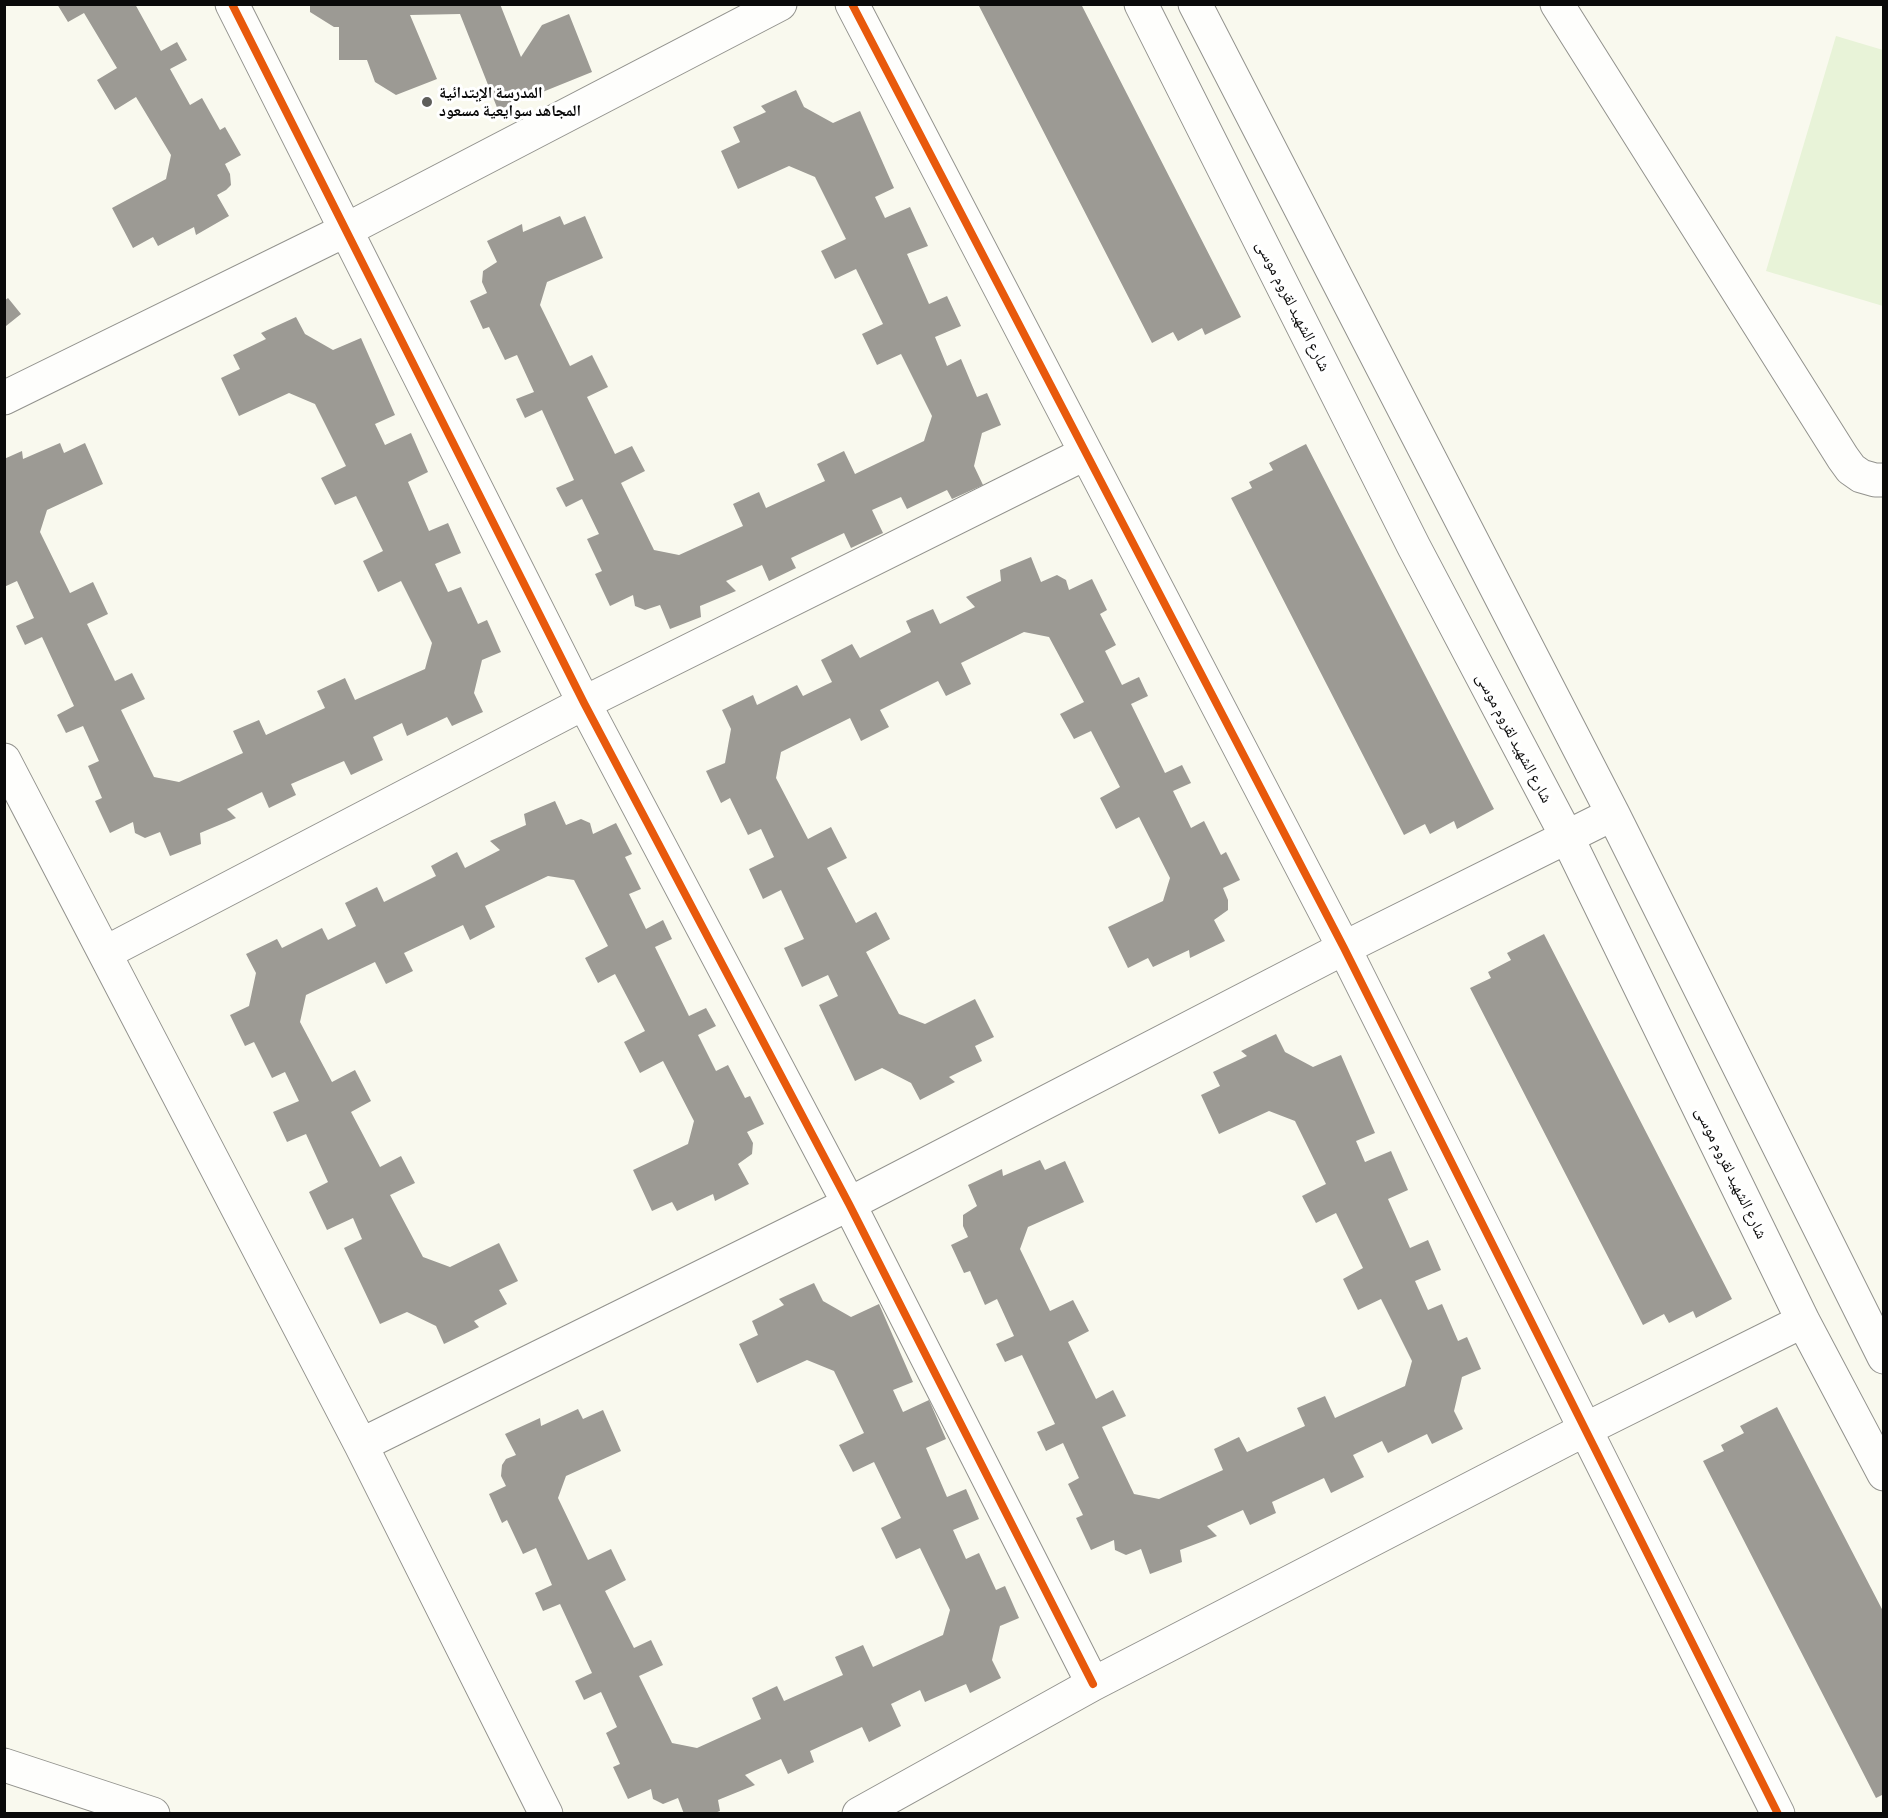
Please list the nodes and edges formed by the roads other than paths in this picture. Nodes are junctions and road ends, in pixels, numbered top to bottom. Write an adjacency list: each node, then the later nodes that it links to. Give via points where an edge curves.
1 (232, 4): 7 (street)
2 (780, 4): 7 (street)
3 (852, 4): 9 (street)
4 (1141, 4): 14 (street, شارع الشهيد لقروم موسى, via 1414,547)
5 (1195, 4): 13 (street)
6 (1557, 4): 10 (street, via 1843,458 1861,477)
7 (346, 230): 8 (street); 11 (street)
8 (4, 398)
9 (1086, 453): 11 (street); 15 (street)
10 (1884, 480)
11 (584, 703): 16 (street); 17 (street)
12 (4, 760): 16 (street)
13 (1613, 814): 14 (street); 19 (street)
14 (1567, 837): 15 (street); 18 (street, شارع الشهيد لقروم موسى)
15 (1344, 948): 17 (street); 20 (street)
16 (105, 953): 21 (street)
17 (849, 1204): 21 (street); 23 (street)
18 (1803, 1321): 20 (street); 22 (street, شارع الشهيد لقروم موسى)
19 (1884, 1357)
20 (1586, 1429): 23 (street); 28 (street)
21 (362, 1445): 26 (street)
22 (1884, 1474)
23 (1093, 1684): 27 (street)
24 (4, 1765): 25 (street)
25 (153, 1814)
26 (546, 1814)
27 (860, 1814)
28 (1778, 1814)

